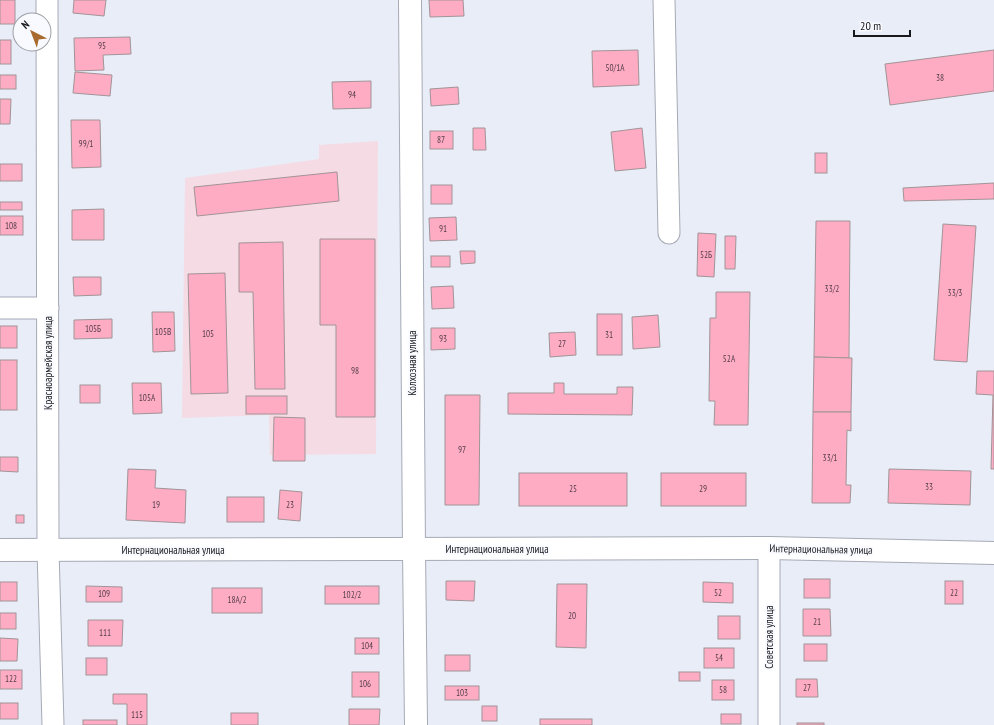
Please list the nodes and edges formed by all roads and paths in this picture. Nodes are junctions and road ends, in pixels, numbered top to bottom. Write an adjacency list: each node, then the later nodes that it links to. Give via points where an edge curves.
1 (47, 0): 6 (street, Красноармейская улица)
2 (410, 0): 10 (street, Колхозная улица)
3 (664, 0): 4 (street)
4 (669, 233)
5 (0, 308): 6 (street)
6 (48, 308): 9 (street, Красноармейская улица)
7 (769, 548): 10 (street, Интернациональная улица); 11 (street, Интернациональная улица); 14 (street, Советская улица)
8 (0, 550): 9 (street, Интернациональная улица)
9 (48, 550): 10 (street, Интернациональная улица); 12 (street, Красноармейская улица)
10 (414, 550): 13 (street, Колхозная улица)
11 (994, 553)
12 (53, 725)
13 (416, 725)
14 (769, 725)

